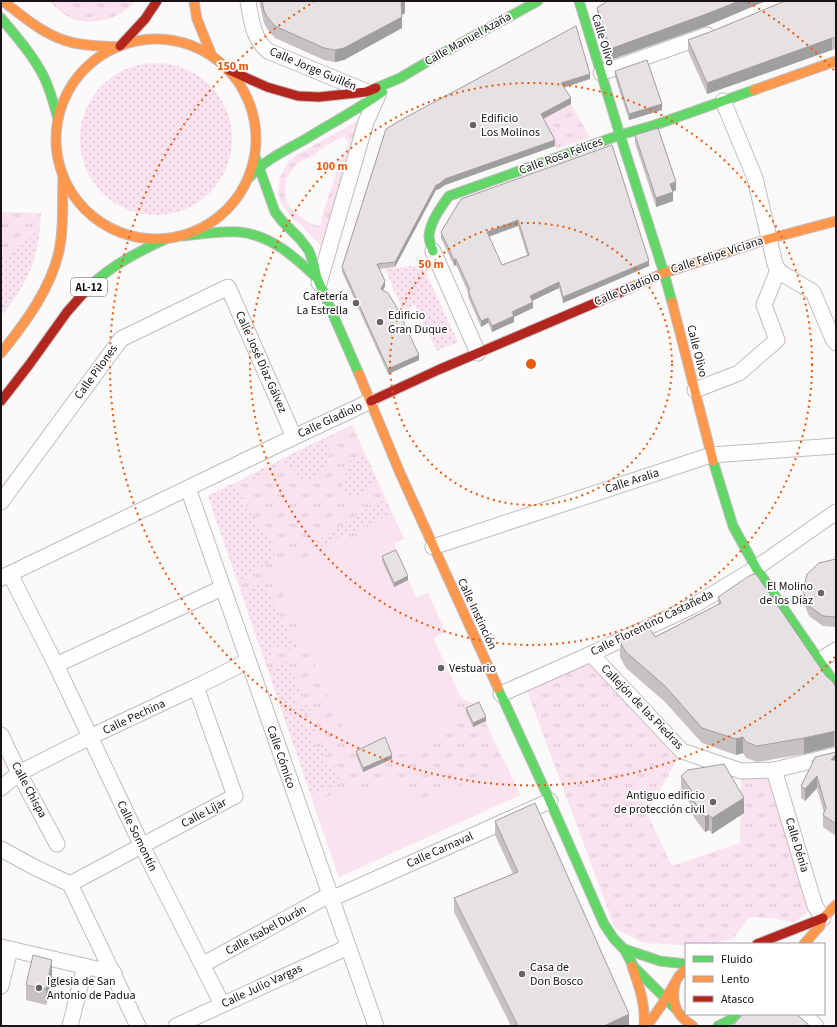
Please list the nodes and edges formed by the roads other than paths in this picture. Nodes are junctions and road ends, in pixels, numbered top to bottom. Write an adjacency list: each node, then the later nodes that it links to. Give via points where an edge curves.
1 (3, 1): 9 (main road, via 36,27 59,39)
2 (157, 1): 9 (main road, via 143,22)
3 (194, 1): 10 (main road, via 197,19)
4 (248, 1): 14 (street, Calle Jorge Guillén, via 255,35 268,51)
5 (538, 1): 14 (main road, Calle Manuel Azaña)
6 (578, 1): 13 (main road, Calle Olivo)
7 (1, 18): 16 (main road, via 37,64 49,88)
8 (719, 30): 13 (street)
9 (118, 47): 10 (main road, via 137,41 166,39 195,46); 16 (main road, via 98,58 78,76 64,98)
10 (212, 56): 12 (main road)
11 (836, 61): 15 (main road, Calle Rosa Felices)
12 (229, 70): 14 (main road, Calle Manuel Azaña, via 267,87 298,96); 18 (main road, via 242,87 251,107 255,121)
13 (601, 73): 17 (main road, Calle Olivo)
14 (372, 93): 19 (main road, Calle Manuel Azaña, via 359,107); 29 (street, via 366,122)
15 (723, 101): 17 (main road, Calle Rosa Felices); 24 (street, Calle Felipe Viciana, via 755,178)
16 (58, 119): 20 (main road, via 56,149)
17 (620, 135): 26 (main road, Calle Rosa Felices, via 449,196 430,232); 28 (main road, Calle Olivo)
18 (255, 156): 19 (main road, Calle Instinción); 21 (main road)
19 (259, 168): 21 (main road, Calle Manuel Azaña); 29 (main road, Calle Instinción, via 275,212 300,238 309,252)
20 (63, 178): 25 (main road, via 77,202 105,226 134,237); 32 (main road, via 61,236 56,263 47,285)
21 (249, 178): 23 (main road, via 239,196 220,216)
22 (836, 221): 24 (main road)
23 (183, 236): 25 (main road); 29 (main road, Calle Instinción, via 225,232 257,235 281,247 302,263)
24 (768, 238): 27 (street); 28 (main road, Calle Felipe Viciana)
25 (166, 239): 35 (main road, AL-12, via 131,257 90,285)
26 (433, 251): 33 (street, Calle Rosa Felices)
27 (778, 270): 31 (street, via 814,292 832,339); 34 (street, via 764,305 777,340 738,373)
28 (664, 272): 33 (main road, Calle Gladiolo); 34 (main road, Calle Olivo)
29 (318, 280): 36 (main road, Calle Instinción)
30 (228, 287): 37 (street, Calle José Díaz Gálvez); 41 (street, Calle Pilones, via 121,339)
31 (836, 343)
32 (1, 353)
33 (478, 353): 36 (main road, Calle Gladiolo)
34 (695, 390): 39 (main road, Calle Olivo)
35 (1, 401)
36 (371, 401): 37 (street, Calle Gladiolo); 43 (main road, Calle Instinción)
37 (294, 437): 40 (street, Calle Gladiolo)
38 (836, 446): 39 (street, Calle Aralia)
39 (711, 455): 43 (street, Calle Aralia); 44 (main road, Calle Olivo, via 733,526)
40 (188, 488): 45 (street, Calle Gladiolo); 46 (street, Calle Cómico)
41 (1, 502)
42 (836, 512): 44 (street, Calle Florentino Castañeda)
43 (433, 547): 54 (main road, Calle Instinción)
44 (756, 568): 48 (street, Calle Florentino Castañeda, via 693,606); 50 (main road, Calle Olivo)
45 (5, 576): 51 (street, Calle Somontín)
46 (222, 588): 49 (street, Calle Cómico); 51 (street)
47 (836, 650): 50 (street)
48 (591, 654): 54 (street, Calle Florentino Castañeda); 58 (street, Callejón de las Piedras, via 682,751 741,770)
49 (248, 661): 53 (street, Calle Pechina); 66 (street, Calle Cómico)
50 (819, 661): 52 (main road, Calle Olivo)
51 (56, 665): 56 (street, Calle Somontín)
52 (836, 685)
53 (196, 687): 56 (street, Calle Pechina); 63 (street, Calle Líjar, via 236,796)
54 (501, 694): 61 (main road, Calle Instinción)
55 (1, 735): 59 (street, Calle Chispa)
56 (90, 738): 59 (street, Calle Pechina); 63 (street, Calle Somontín)
57 (836, 755): 58 (street, Callejón de las Piedras)
58 (774, 770): 68 (street, Calle Dénia, via 815,906)
59 (19, 773): 60 (street, Calle Pechina); 62 (street, Calle Chispa)
60 (1, 788)
61 (550, 801): 66 (street, Calle Carnaval); 73 (main road, Calle Instinción, via 604,924)
62 (57, 844)
63 (142, 846): 65 (street, Calle Líjar); 76 (street, Calle Somontín)
64 (1, 849): 65 (street)
65 (70, 884): 79 (street)
66 (330, 897): 71 (street, Calle Cómico); 76 (street, Calle Isabel Durán)
67 (836, 905): 68 (main road)
68 (823, 918): 69 (main road); 70 (main road, via 820,926)
69 (760, 943)
70 (805, 943)
71 (348, 947): 83 (street, Calle Julio Vargas); 91 (street, Calle Cómico)
72 (6, 948): 77 (street); 81 (street)
73 (624, 949): 74 (main road, Calle Instinción); 75 (main road, Calle Instinción, via 660,961)
74 (631, 962): 82 (main road, Calle Instinción); 92 (main road, Calle Instinción, via 644,1009)
75 (685, 964)
76 (202, 965): 83 (street, Calle Somontín)
77 (85, 966): 79 (street); 88 (street)
78 (685, 970): 80 (main road)
79 (114, 973): 89 (street)
80 (675, 984): 82 (main road); 84 (main road, via 673,997)
81 (1, 986)
82 (666, 999): 84 (main road, Calle Instinción); 93 (main road)
83 (222, 1004): 90 (street, Calle Julio Vargas)
84 (676, 1009): 87 (main road, Calle Instinción)
85 (804, 1015): 95 (street)
86 (732, 1019): 94 (main road)
87 (689, 1025)
88 (70, 1026)
89 (138, 1026)
90 (176, 1026)
91 (376, 1026)
92 (644, 1026)
93 (647, 1026)
94 (718, 1026)
95 (816, 1026)

